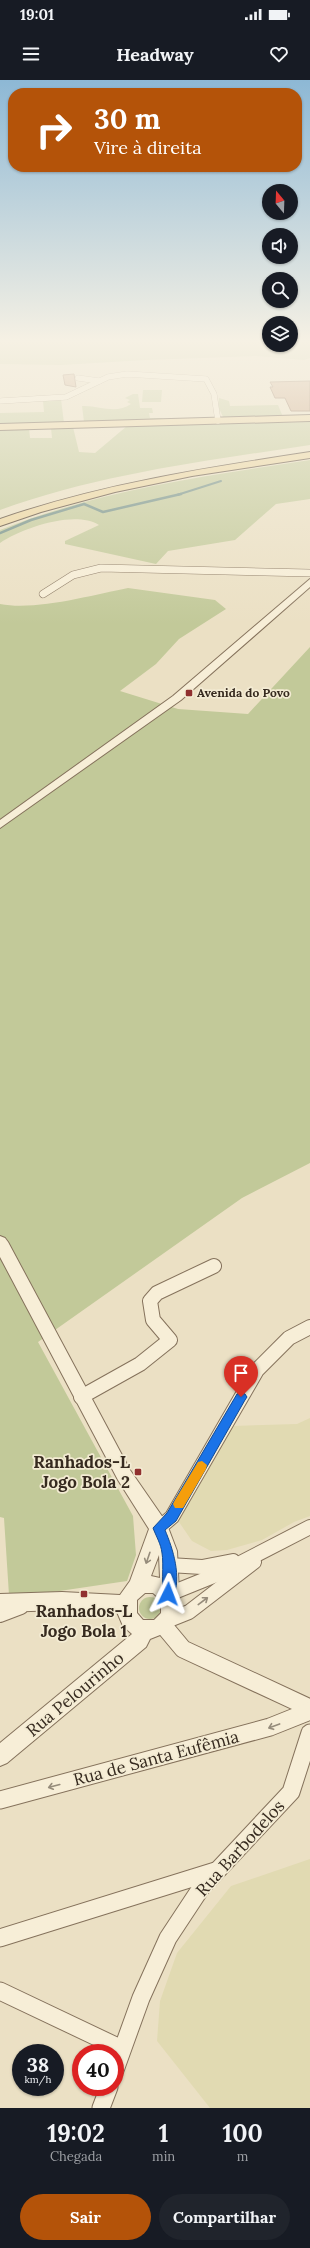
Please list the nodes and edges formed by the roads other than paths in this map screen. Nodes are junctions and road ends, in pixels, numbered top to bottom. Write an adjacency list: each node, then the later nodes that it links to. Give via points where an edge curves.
1 (310, 450): 3 (main road, via 129,480 60,497)
2 (310, 455): 4 (main road, via 120,486 48,506)
3 (0, 517)
4 (0, 523)
5 (310, 573): 7 (street, via 101,568 73,575)
6 (310, 582): 8 (street, via 177,698)
7 (43, 594)
8 (0, 825)
9 (0, 1242): 12 (street)
10 (214, 1266): 12 (street, via 158,1293 150,1301 153,1320 170,1340 140,1364)
11 (310, 1327): 14 (street, via 289,1338 257,1370 172,1517)
12 (81, 1397): 14 (street, via 124,1475)
13 (310, 1527): 15 (street)
14 (159, 1528): 16 (street, via 168,1551); 17 (street, one-way to 17)
15 (264, 1551): 16 (street, via 216,1566 198,1568); 18 (street, via 221,1573); 23 (street, one-way to 15, via 188,1612 253,1563)
16 (169, 1565): 18 (street)
17 (138, 1587): 18 (street, via 155,1586); 21 (street)
18 (168, 1594): 23 (street, via 173,1610)
19 (38, 1600): 20 (street); 21 (street, via 85,1600); 22 (street)
20 (0, 1603)
21 (125, 1604): 23 (street, via 125,1610 132,1622)
22 (0, 1615)
23 (159, 1624): 24 (street, via 183,1649); 27 (street, Rua Pelourinho)
24 (310, 1708)
25 (310, 1711): 28 (street, Rua de Santa Eufêmia, one-way to 28, via 270,1728)
26 (310, 1733): 29 (street, Rua Barbodelos, via 291,1792)
27 (1, 1753)
28 (0, 1800)
29 (217, 1870): 30 (street); 33 (street, Rua Barbodelos, via 200,1888 168,1938)
30 (0, 1938)
31 (0, 1991): 32 (street)
32 (111, 2044)
33 (124, 2044)
34 (106, 2096): 35 (street)
35 (101, 2108)

